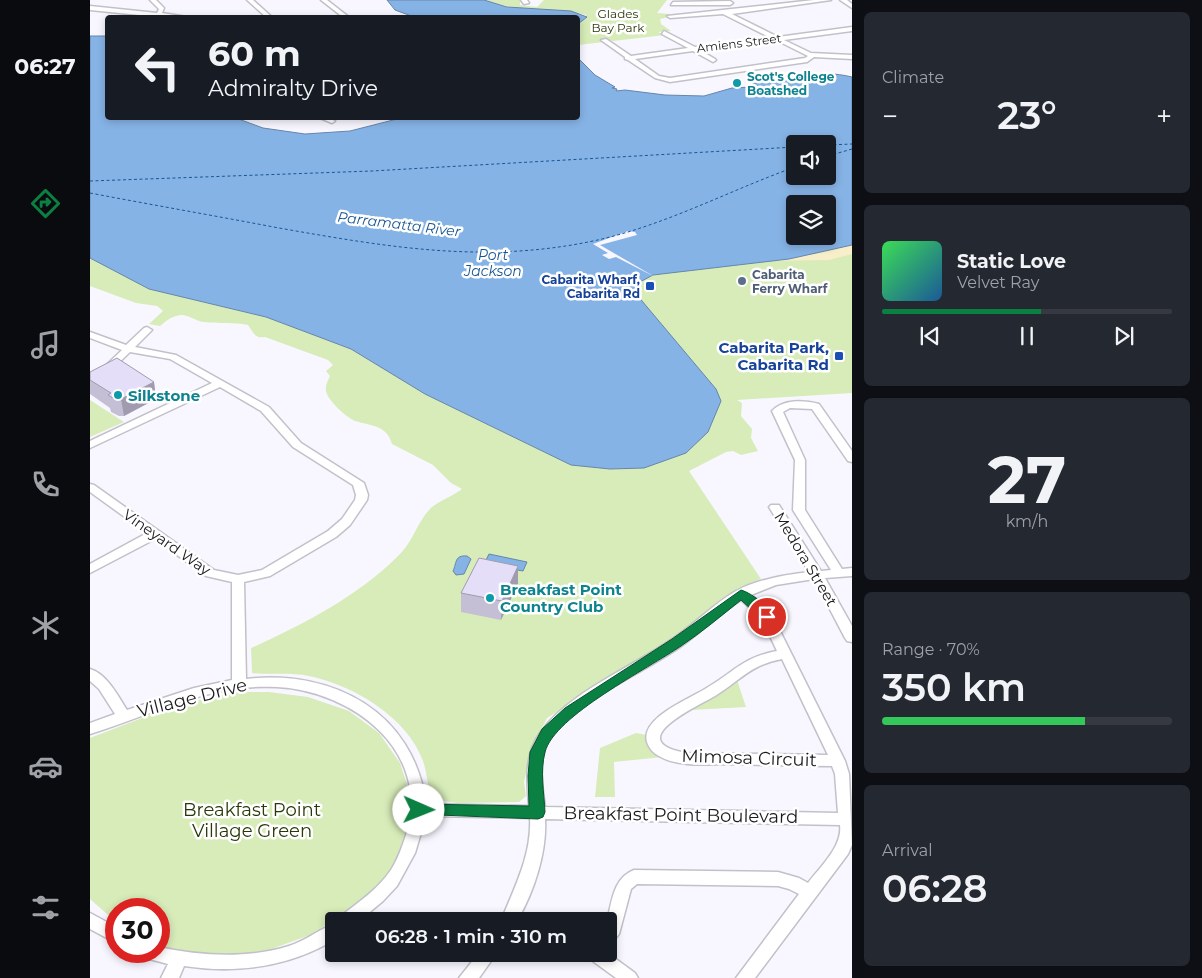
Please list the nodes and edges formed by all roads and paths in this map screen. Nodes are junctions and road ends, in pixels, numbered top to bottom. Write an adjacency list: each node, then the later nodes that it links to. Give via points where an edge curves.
1 (153, 0): 11 (street, via 162,9)
2 (250, 0): 13 (street)
3 (324, 0): 14 (street)
4 (828, 0): 10 (street)
5 (843, 0): 8 (street)
6 (731, 1): 7 (street); 10 (street)
7 (673, 4)
8 (852, 6)
9 (90, 8): 11 (street)
10 (728, 12): 15 (street); 18 (street)
11 (159, 14): 12 (street)
12 (167, 15)
13 (268, 15)
14 (344, 15)
15 (670, 16)
16 (852, 29): 18 (street, Amiens Street)
17 (664, 33): 20 (street)
18 (778, 38): 20 (street, Amiens Street); 21 (street)
19 (604, 40): 23 (street)
20 (694, 49): 23 (street, Amiens Street); 24 (street)
21 (811, 56): 22 (street); 23 (street, via 807,60 665,80)
22 (852, 57)
23 (627, 58)
24 (712, 60)
25 (329, 120): 26 (street)
26 (332, 121)
27 (147, 330): 29 (street)
28 (90, 335): 29 (street)
29 (129, 349): 30 (street); 31 (street, via 173,357)
30 (90, 381)
31 (221, 384): 32 (street); 42 (street, via 269,412 297,445 358,483 362,494 346,522 332,534 266,573)
32 (90, 445)
33 (848, 448): 34 (street); 40 (street, via 815,406 781,407 777,411 800,460 799,510)
34 (852, 459)
35 (90, 487): 37 (street, Vineyard Way)
36 (775, 507): 41 (street, Medora Street)
37 (155, 534): 38 (street); 42 (street, Vineyard Way, via 210,573)
38 (90, 569)
39 (852, 572): 40 (street)
40 (839, 573): 41 (street)
41 (818, 576): 43 (street, via 764,584); 44 (street, Medora Street)
42 (238, 579): 47 (street)
43 (741, 594): 45 (street, Mimosa Circuit, via 767,617); 52 (street, via 677,642 557,722 547,733 538,752 535,776)
44 (852, 638)
45 (786, 654): 50 (street, Mimosa Circuit); 50 (street, Mimosa Circuit, via 755,662 667,717 653,730 654,744 671,756 686,758)
46 (90, 674): 48 (street, via 104,686)
47 (239, 682): 48 (street, Village Drive); 51 (street, Village Drive, via 301,684 327,690 374,715 389,729 410,764)
48 (124, 716): 49 (street, Village Drive)
49 (90, 729)
50 (838, 760): 53 (street, Mimosa Circuit, via 843,799)
51 (419, 810): 52 (street, Breakfast Point Boulevard); 55 (street, Village Drive, via 402,866)
52 (538, 812): 53 (street, Breakfast Point Boulevard); 56 (street, via 538,834)
53 (850, 819): 54 (street, Mimosa Circuit, via 848,841)
54 (809, 892): 57 (street, via 778,879 634,877 624,886); 68 (street, Mimosa Circuit)
55 (359, 912)
56 (516, 912)
57 (617, 912)
58 (90, 920): 59 (street)
59 (105, 929)
60 (325, 936): 62 (street, via 300,948 249,961)
61 (170, 958): 62 (street)
62 (178, 960): 65 (street)
63 (481, 962): 66 (street)
64 (607, 962): 67 (street)
65 (170, 978)
66 (468, 978)
67 (629, 978)
68 (746, 978)

